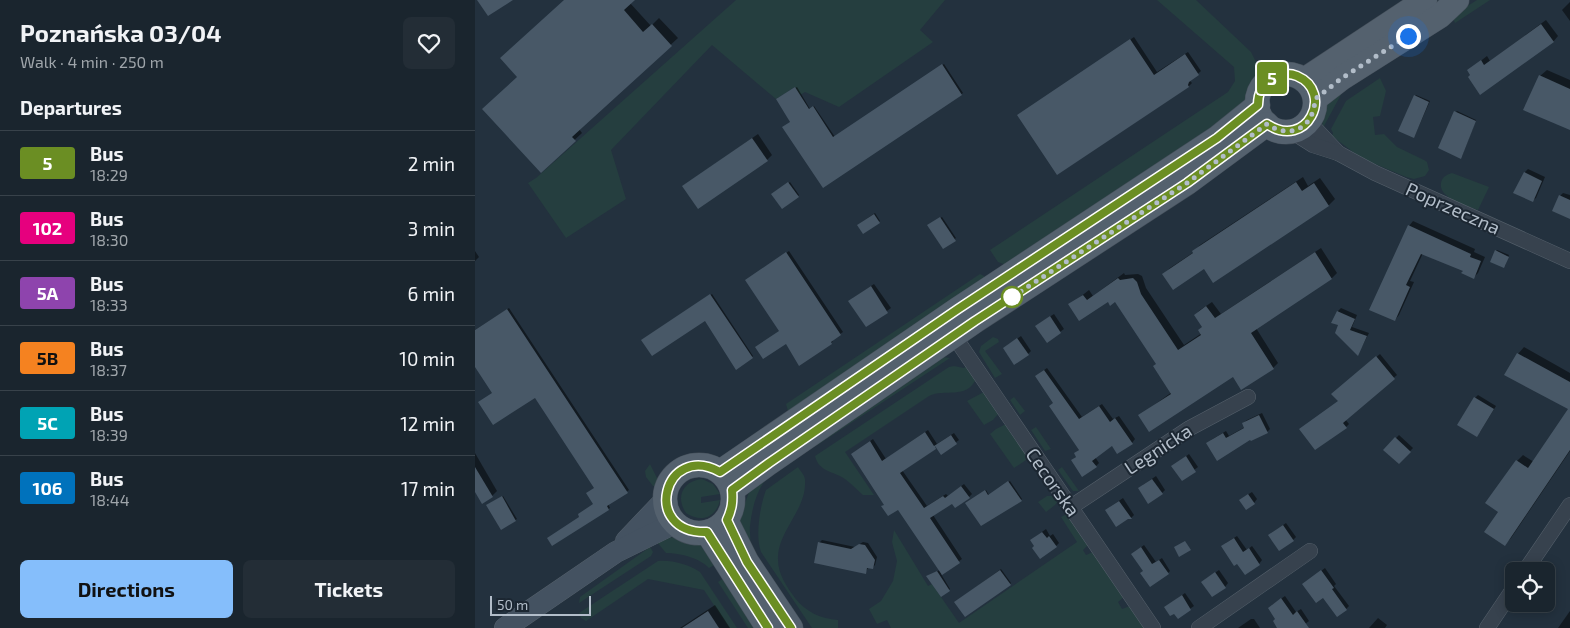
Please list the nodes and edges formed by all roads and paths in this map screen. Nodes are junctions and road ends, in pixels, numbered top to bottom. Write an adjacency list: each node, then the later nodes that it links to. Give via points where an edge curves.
1 (1425, 0): 3 (main road)
2 (1457, 0): 3 (main road, via 1441,16 1342,78)
3 (1309, 89): 4 (main road, via 1294,75 1274,77 1261,88 1258,96); 5 (main road, via 1313,114)
4 (1262, 114): 5 (main road, via 1274,129 1282,131); 7 (main road, via 1187,183); 9 (main road, via 1217,138 958,309)
5 (1300, 126): 6 (street, Poprzeczna, via 1313,145 1338,153 1375,173)
6 (1570, 261)
7 (954, 336): 9 (main road, via 769,463); 12 (street, Cecorska)
8 (1248, 397): 12 (street, Legnicka, via 1190,428)
9 (726, 481): 10 (main road, via 711,467 689,467 673,478); 13 (main road, via 733,500)
10 (666, 499): 14 (main road); 17 (main road)
11 (1570, 505): 18 (street)
12 (1071, 507): 23 (street, Cecorska)
13 (727, 520): 15 (main road); 22 (main road, via 747,562)
14 (675, 523): 15 (main road, via 695,533); 17 (main road)
15 (707, 532): 21 (main road)
16 (1310, 551): 24 (street)
17 (616, 552): 20 (main road)
18 (1531, 562)
19 (1505, 601): 25 (street)
20 (505, 628)
21 (768, 628)
22 (791, 628)
23 (1153, 628)
24 (1199, 628)
25 (1487, 628)

